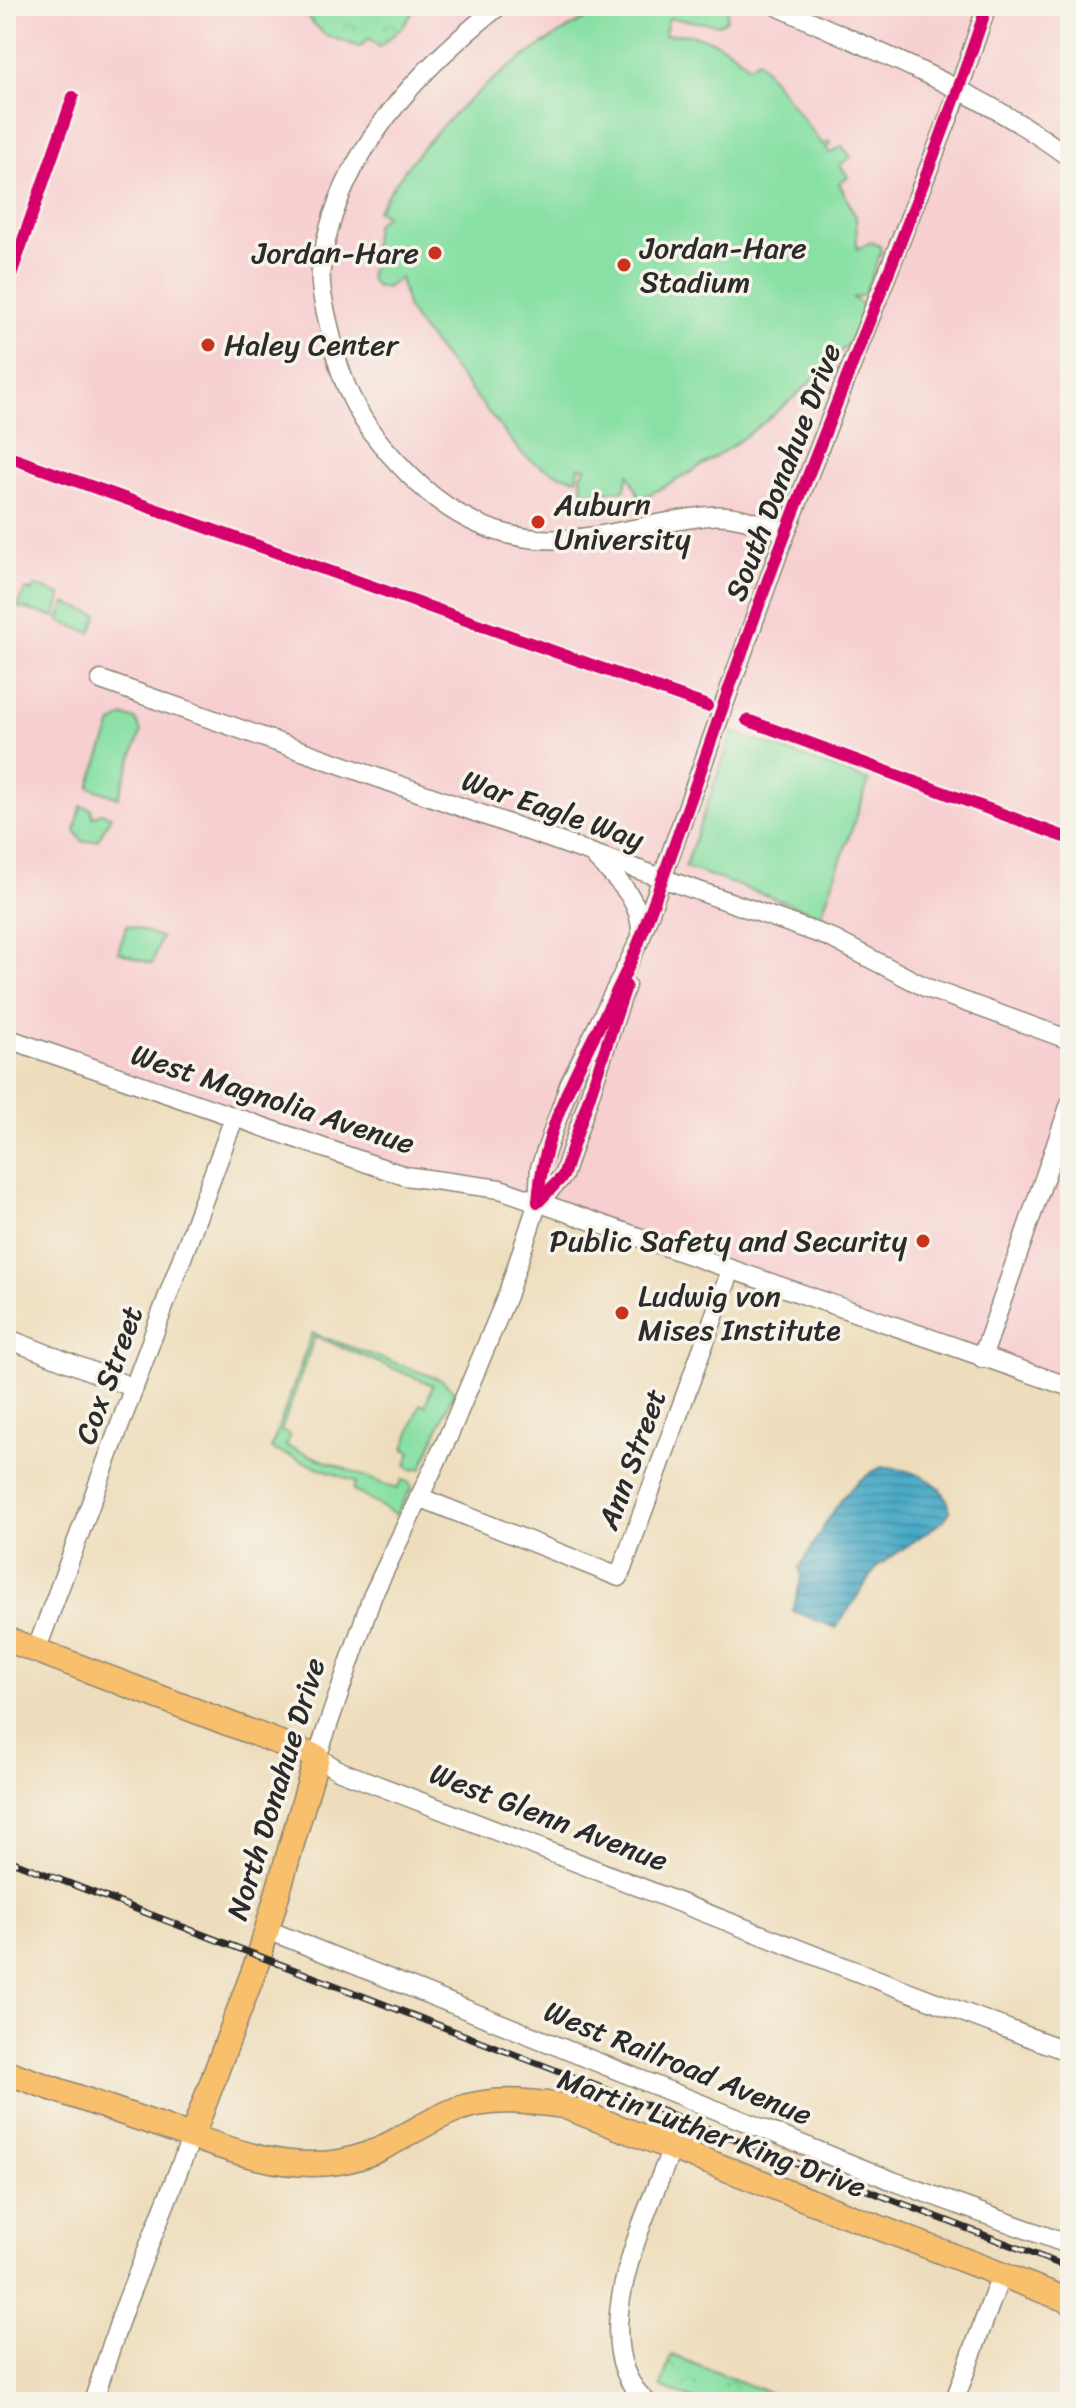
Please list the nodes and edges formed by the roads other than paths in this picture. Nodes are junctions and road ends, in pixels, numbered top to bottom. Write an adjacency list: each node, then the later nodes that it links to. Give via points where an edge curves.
1 (499, 6): 6 (street, via 423,70 384,119 333,217 320,273 334,351 349,394 368,428 406,474 449,509 503,533 592,538 712,515)
2 (777, 6): 4 (street)
3 (987, 6): 4 (street, South Donahue Drive)
4 (958, 91): 5 (street); 6 (street, South Donahue Drive)
5 (1070, 158)
6 (786, 532): 9 (street, South Donahue Drive)
7 (101, 680): 8 (street, War Eagle Way)
8 (591, 853): 9 (street, War Eagle Way); 10 (street, via 631,897)
9 (662, 878): 10 (street, South Donahue Drive); 12 (street, War Eagle Way, via 829,937 927,988)
10 (641, 937): 15 (street, South Donahue Drive, via 563,1176)
11 (6, 1038): 14 (street, West Magnolia Avenue)
12 (1070, 1040)
13 (1070, 1104): 18 (street)
14 (234, 1118): 15 (street, West Magnolia Avenue, via 405,1176 473,1183); 20 (street, Cox Street)
15 (538, 1202): 16 (street, West Magnolia Avenue); 21 (street, North Donahue Drive, via 491,1337)
16 (731, 1270): 18 (street, West Magnolia Avenue); 21 (street, Ann Street, via 619,1577)
17 (6, 1338): 20 (street)
18 (982, 1358): 19 (street, West Magnolia Avenue)
19 (1070, 1387)
20 (134, 1388): 23 (street, Cox Street)
21 (419, 1497): 24 (street, North Donahue Drive, via 369,1605)
22 (6, 1639): 23 (main road, West Glenn Avenue)
23 (36, 1651): 24 (main road, West Glenn Avenue)
24 (317, 1757): 25 (main road, North Donahue Drive); 26 (street, West Glenn Avenue, via 340,1771 837,1967)
25 (268, 1930): 28 (main road, North Donahue Drive); 30 (street, West Railroad Avenue, via 893,2181)
26 (1070, 2052)
27 (6, 2072): 28 (main road, Martin Luther King Drive)
28 (192, 2136): 29 (main road, Martin Luther King Drive, via 264,2159 315,2165 368,2155 456,2110 523,2101 563,2106); 33 (street, North Donahue Drive)
29 (672, 2148): 31 (main road, Martin Luther King Drive); 34 (street, via 619,2300 618,2350)
30 (1070, 2245)
31 (1001, 2275): 32 (main road, Martin Luther King Drive); 35 (street)
32 (1070, 2301)
33 (93, 2402)
34 (647, 2402)
35 (954, 2402)

